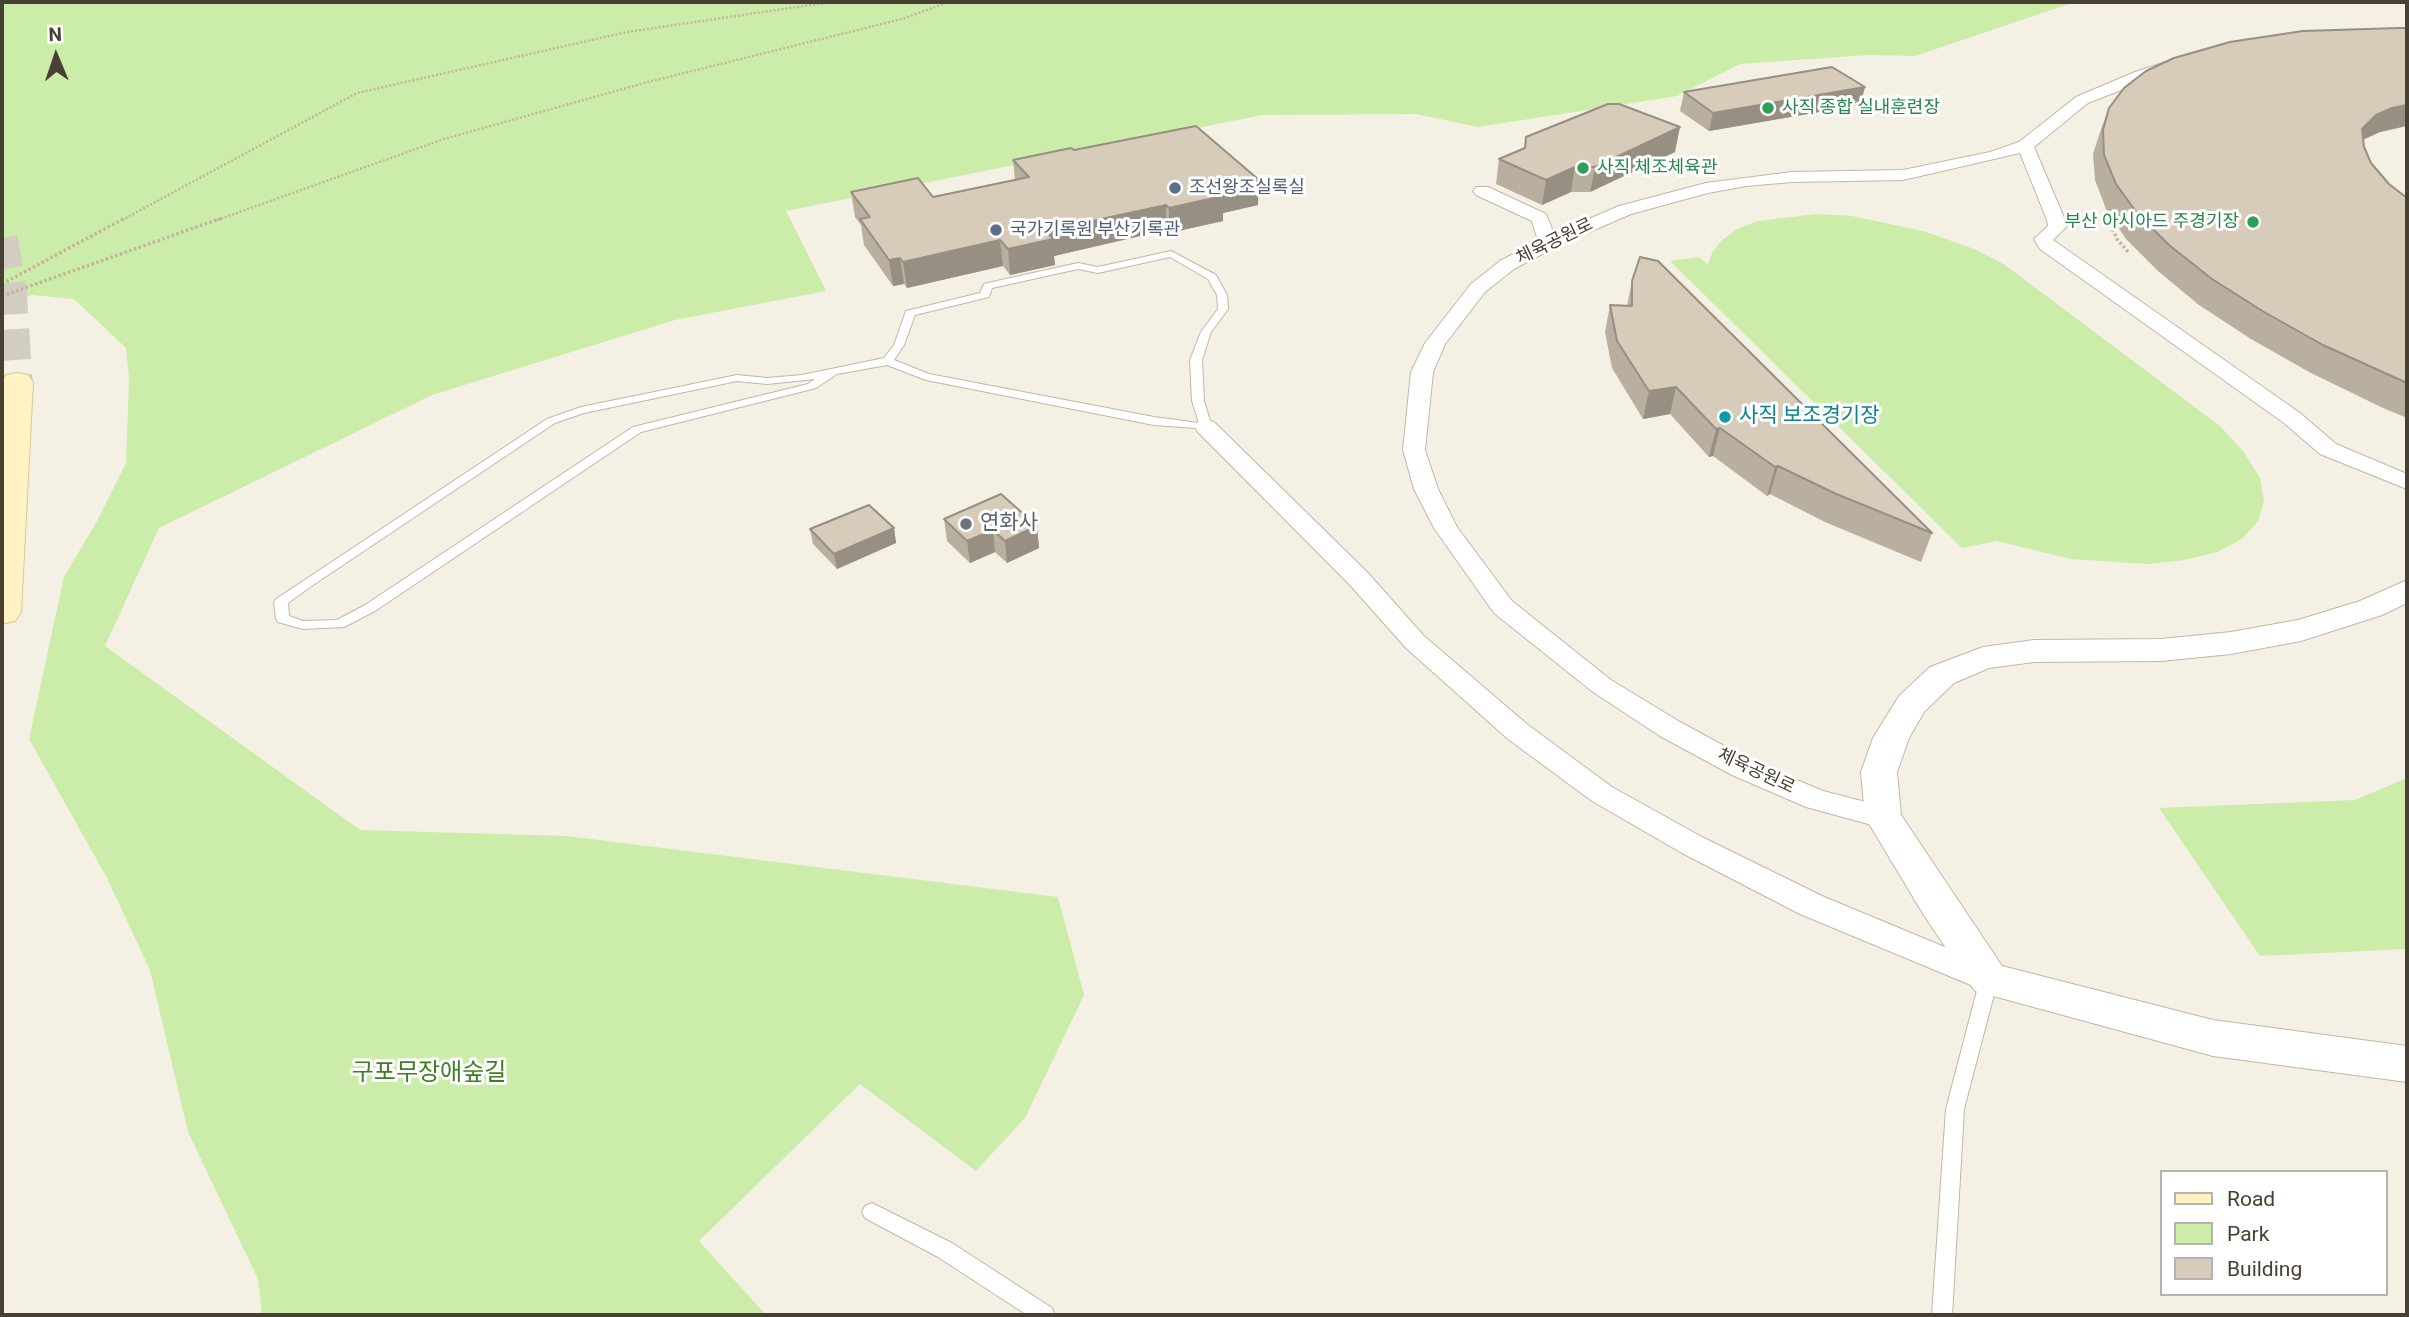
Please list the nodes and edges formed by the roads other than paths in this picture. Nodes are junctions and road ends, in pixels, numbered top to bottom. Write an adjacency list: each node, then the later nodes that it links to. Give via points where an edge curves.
1 (2197, 60): 2 (street, 체육공원로, via 2141,75 2082,100)
2 (2025, 146): 4 (street, 체육공원로, via 1903,175 1792,177 1706,188 1625,209); 9 (street, via 2057,227 2043,239 2048,245 2292,418 2328,449)
3 (1482, 191): 4 (street, via 1540,219)
4 (1548, 243): 12 (street, 체육공원로, via 1507,265 1478,288 1435,342 1422,372 1414,450 1426,489 1446,528 1503,607 1602,686 1742,768 1816,800)
5 (888, 361): 6 (lane); 8 (lane, via 926,377); 8 (lane, via 910,313 985,295 988,286 1027,277 1078,266 1098,271 1171,254 1212,277 1222,295 1223,309 1206,332 1196,360 1198,401)
6 (833, 372): 6 (lane, via 766,380 737,377 581,410 551,421 307,582 281,602 283,619 303,625 338,624 370,608 637,429 812,386)
7 (17, 382): 11 (main road)
8 (1206, 428): 13 (street, via 1359,579 1415,642 1518,732 1602,794 1811,905)
9 (2407, 482)
10 (2407, 590): 12 (street, via 2371,608 2301,630 2231,643 2161,650 2034,651 1983,658 1942,675 1911,704 1891,738 1880,772)
11 (2, 612)
12 (1883, 817): 13 (street)
13 (1989, 979): 14 (street, via 2213,1038); 17 (lane, via 1955,1109)
14 (2407, 1064)
15 (872, 1212): 16 (lane, via 945,1250)
16 (1045, 1315)
17 (1942, 1315)

